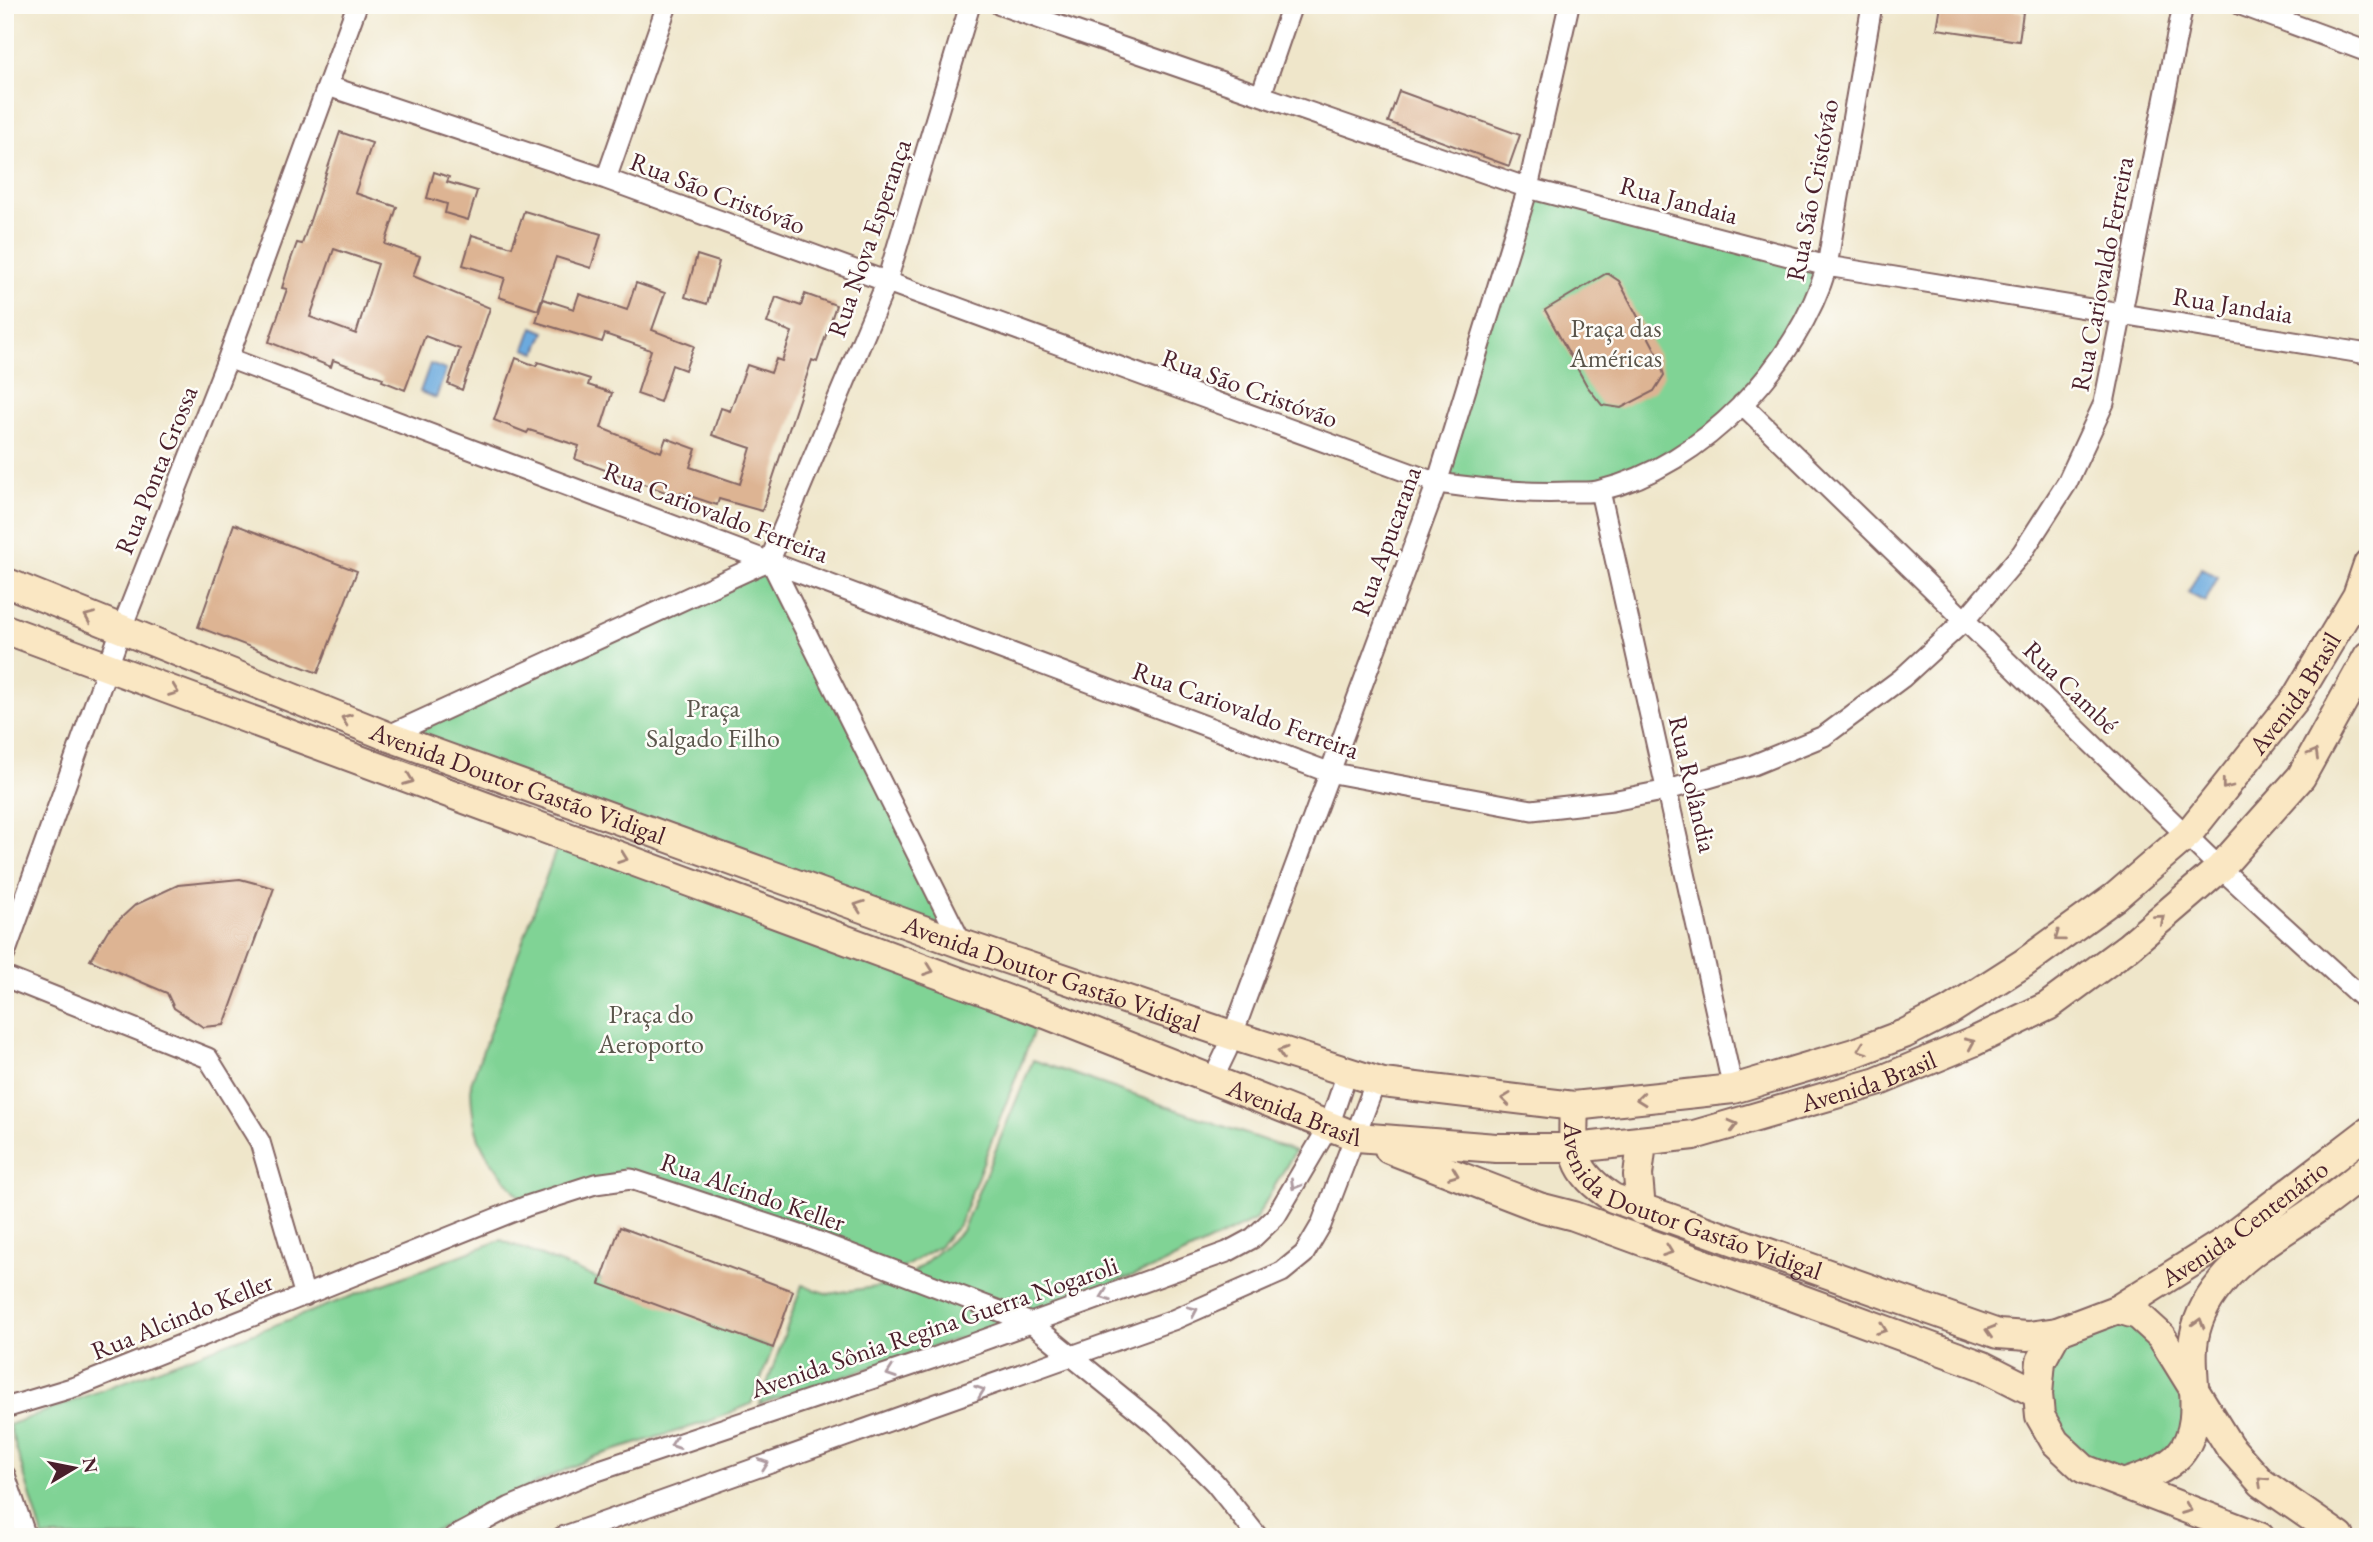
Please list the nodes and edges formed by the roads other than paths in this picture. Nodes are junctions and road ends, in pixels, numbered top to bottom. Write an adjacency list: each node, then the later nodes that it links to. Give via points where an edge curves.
1 (357, 5): 11 (street, Rua Ponta Grossa)
2 (667, 5): 13 (street)
3 (970, 5): 16 (street, Rua Nova Esperança)
4 (1000, 5): 12 (street, Rua Jandaia)
5 (1292, 5): 12 (street)
6 (1569, 5): 14 (street, Rua Apucarana)
7 (1872, 5): 15 (street, Rua São Cristóvão)
8 (2183, 5): 17 (street, Rua Cariovaldo Ferreira)
9 (2241, 5): 10 (street)
10 (2368, 52)
11 (328, 86): 13 (street, Rua São Cristóvão); 19 (street, Rua Ponta Grossa)
12 (1261, 95): 14 (street, Rua Jandaia)
13 (606, 179): 16 (street, Rua São Cristóvão)
14 (1528, 188): 15 (street, Rua Jandaia); 21 (street, Rua Apucarana)
15 (1827, 266): 17 (street, Rua Jandaia); 20 (street, Rua São Cristóvão, via 1819,295 1793,341)
16 (887, 284): 21 (street, Rua São Cristóvão); 23 (street, Rua Nova Esperança)
17 (2120, 313): 18 (street, Rua Jandaia); 26 (street, Rua Cariovaldo Ferreira, via 2104,403 2067,483 2022,553)
18 (2368, 354)
19 (228, 358): 23 (street, Rua Cariovaldo Ferreira); 28 (street, Rua Ponta Grossa)
20 (1742, 404): 22 (street, Rua São Cristóvão, via 1711,435 1659,470); 26 (street, Rua Cambé)
21 (1437, 483): 22 (street, Rua São Cristóvão, via 1520,494); 32 (street, Rua Apucarana)
22 (1600, 491): 33 (street, Rua Rolândia)
23 (770, 560): 31 (street); 32 (street, Rua Cariovaldo Ferreira); 36 (street)
24 (2368, 564): 34 (main road, Avenida Brasil, one-way to 34, via 2357,596 2295,698)
25 (5, 582): 28 (main road, Avenida Doutor Gastão Vidigal, one-way to 25)
26 (1964, 621): 33 (street, Rua Cariovaldo Ferreira, via 1902,678 1824,736 1753,765); 34 (street, Rua Cambé)
27 (5, 629): 30 (main road, Avenida Doutor Gastão Vidigal)
28 (121, 630): 30 (street, Rua Ponta Grossa); 31 (main road, Avenida Doutor Gastão Vidigal, one-way to 28)
29 (2368, 656): 35 (main road, Avenida Brasil, one-way to 29, via 2301,777)
30 (110, 667): 37 (street, Rua Ponta Grossa); 42 (main road, Avenida Doutor Gastão Vidigal, one-way to 42, via 1041,1012)
31 (387, 736): 36 (main road, Avenida Doutor Gastão Vidigal, one-way to 31)
32 (1328, 772): 33 (street, Rua Cariovaldo Ferreira, via 1532,810); 40 (street, Rua Apucarana)
33 (1668, 790): 44 (street, Rua Rolândia)
34 (2188, 834): 35 (street, Rua Cambé); 44 (main road, Avenida Brasil, one-way to 44, via 2115,897 1950,1011 1854,1053)
35 (2220, 868): 39 (street, Rua Cambé); 49 (main road, Avenida Brasil, one-way to 35, via 1694,1135 1800,1107 1877,1082 1973,1042 2048,1006 2128,947)
36 (962, 944): 40 (main road, Avenida Doutor Gastão Vidigal)
37 (5, 954)
38 (5, 977): 55 (street, via 208,1058 260,1142)
39 (2368, 1003)
40 (1231, 1035): 41 (main road, Avenida Doutor Gastão Vidigal, one-way to 40); 42 (street, Rua Apucarana)
41 (1347, 1073): 43 (main road, Avenida Doutor Gastão Vidigal); 46 (street, Avenida Sônia Regina Guerra Nogaroli)
42 (1212, 1081): 46 (main road, Avenida Brasil)
43 (1376, 1081): 45 (main road, Avenida Doutor Gastão Vidigal, one-way to 43); 48 (street)
44 (1733, 1089): 45 (main road, Avenida Brasil, one-way to 45)
45 (1574, 1106): 50 (main road, Avenida Doutor Gastão Vidigal)
46 (1329, 1126): 48 (main road, Avenida Brasil); 57 (street, Avenida Sônia Regina Guerra Nogaroli, one-way to 57, via 1276,1216 1253,1238 1227,1252)
47 (2368, 1132): 56 (main road, Avenida Centenário, via 2224,1242)
48 (1357, 1137): 50 (main road, Avenida Brasil, via 1496,1148); 54 (main road, Avenida Doutor Gastão Vidigal, one-way to 54, via 1539,1207); 59 (street, one-way to 48, via 1282,1272 1304,1254 1321,1225)
49 (1642, 1143): 50 (main road, Avenida Brasil); 53 (main road, via 1638,1175)
50 (1575, 1148): 52 (main road, Avenida Doutor Gastão Vidigal)
51 (2368, 1169): 60 (main road, Avenida Centenário, one-way to 51, via 2193,1346 2200,1315 2221,1283 2248,1256)
52 (1588, 1182): 53 (main road, Avenida Doutor Gastão Vidigal); 54 (main road)
53 (1642, 1210): 58 (main road, Avenida Doutor Gastão Vidigal, one-way to 53, via 1998,1334)
54 (1574, 1216): 61 (main road, Avenida Doutor Gastão Vidigal, one-way to 61, via 1983,1366)
55 (305, 1296): 57 (street, Rua Alcindo Keller, via 527,1206 631,1179 809,1238); 62 (street, Rua Alcindo Keller, via 78,1386)
56 (2118, 1309): 58 (main road); 60 (main road, via 2149,1323)
57 (1031, 1323): 59 (street, Rua Alcindo Keller); 67 (street, Avenida Sônia Regina Guerra Nogaroli, one-way to 67, via 588,1474)
58 (2057, 1332): 61 (main road, via 2041,1361)
59 (1073, 1357): 68 (street, one-way to 59); 69 (street, Rua Alcindo Keller, via 1161,1429 1215,1483)
60 (2195, 1391): 64 (main road, via 2192,1428 2181,1453 2158,1472); 65 (main road, one-way to 60, via 2262,1483 2230,1446)
61 (2038, 1394): 64 (main road, via 2040,1416 2055,1442 2084,1469)
62 (5, 1408)
63 (5, 1475): 66 (street)
64 (2123, 1484): 70 (main road, one-way to 70)
65 (2328, 1529): 71 (main road)
66 (26, 1537)
67 (454, 1537)
68 (562, 1537)
69 (1258, 1537)
70 (2260, 1537)
71 (2357, 1537)

